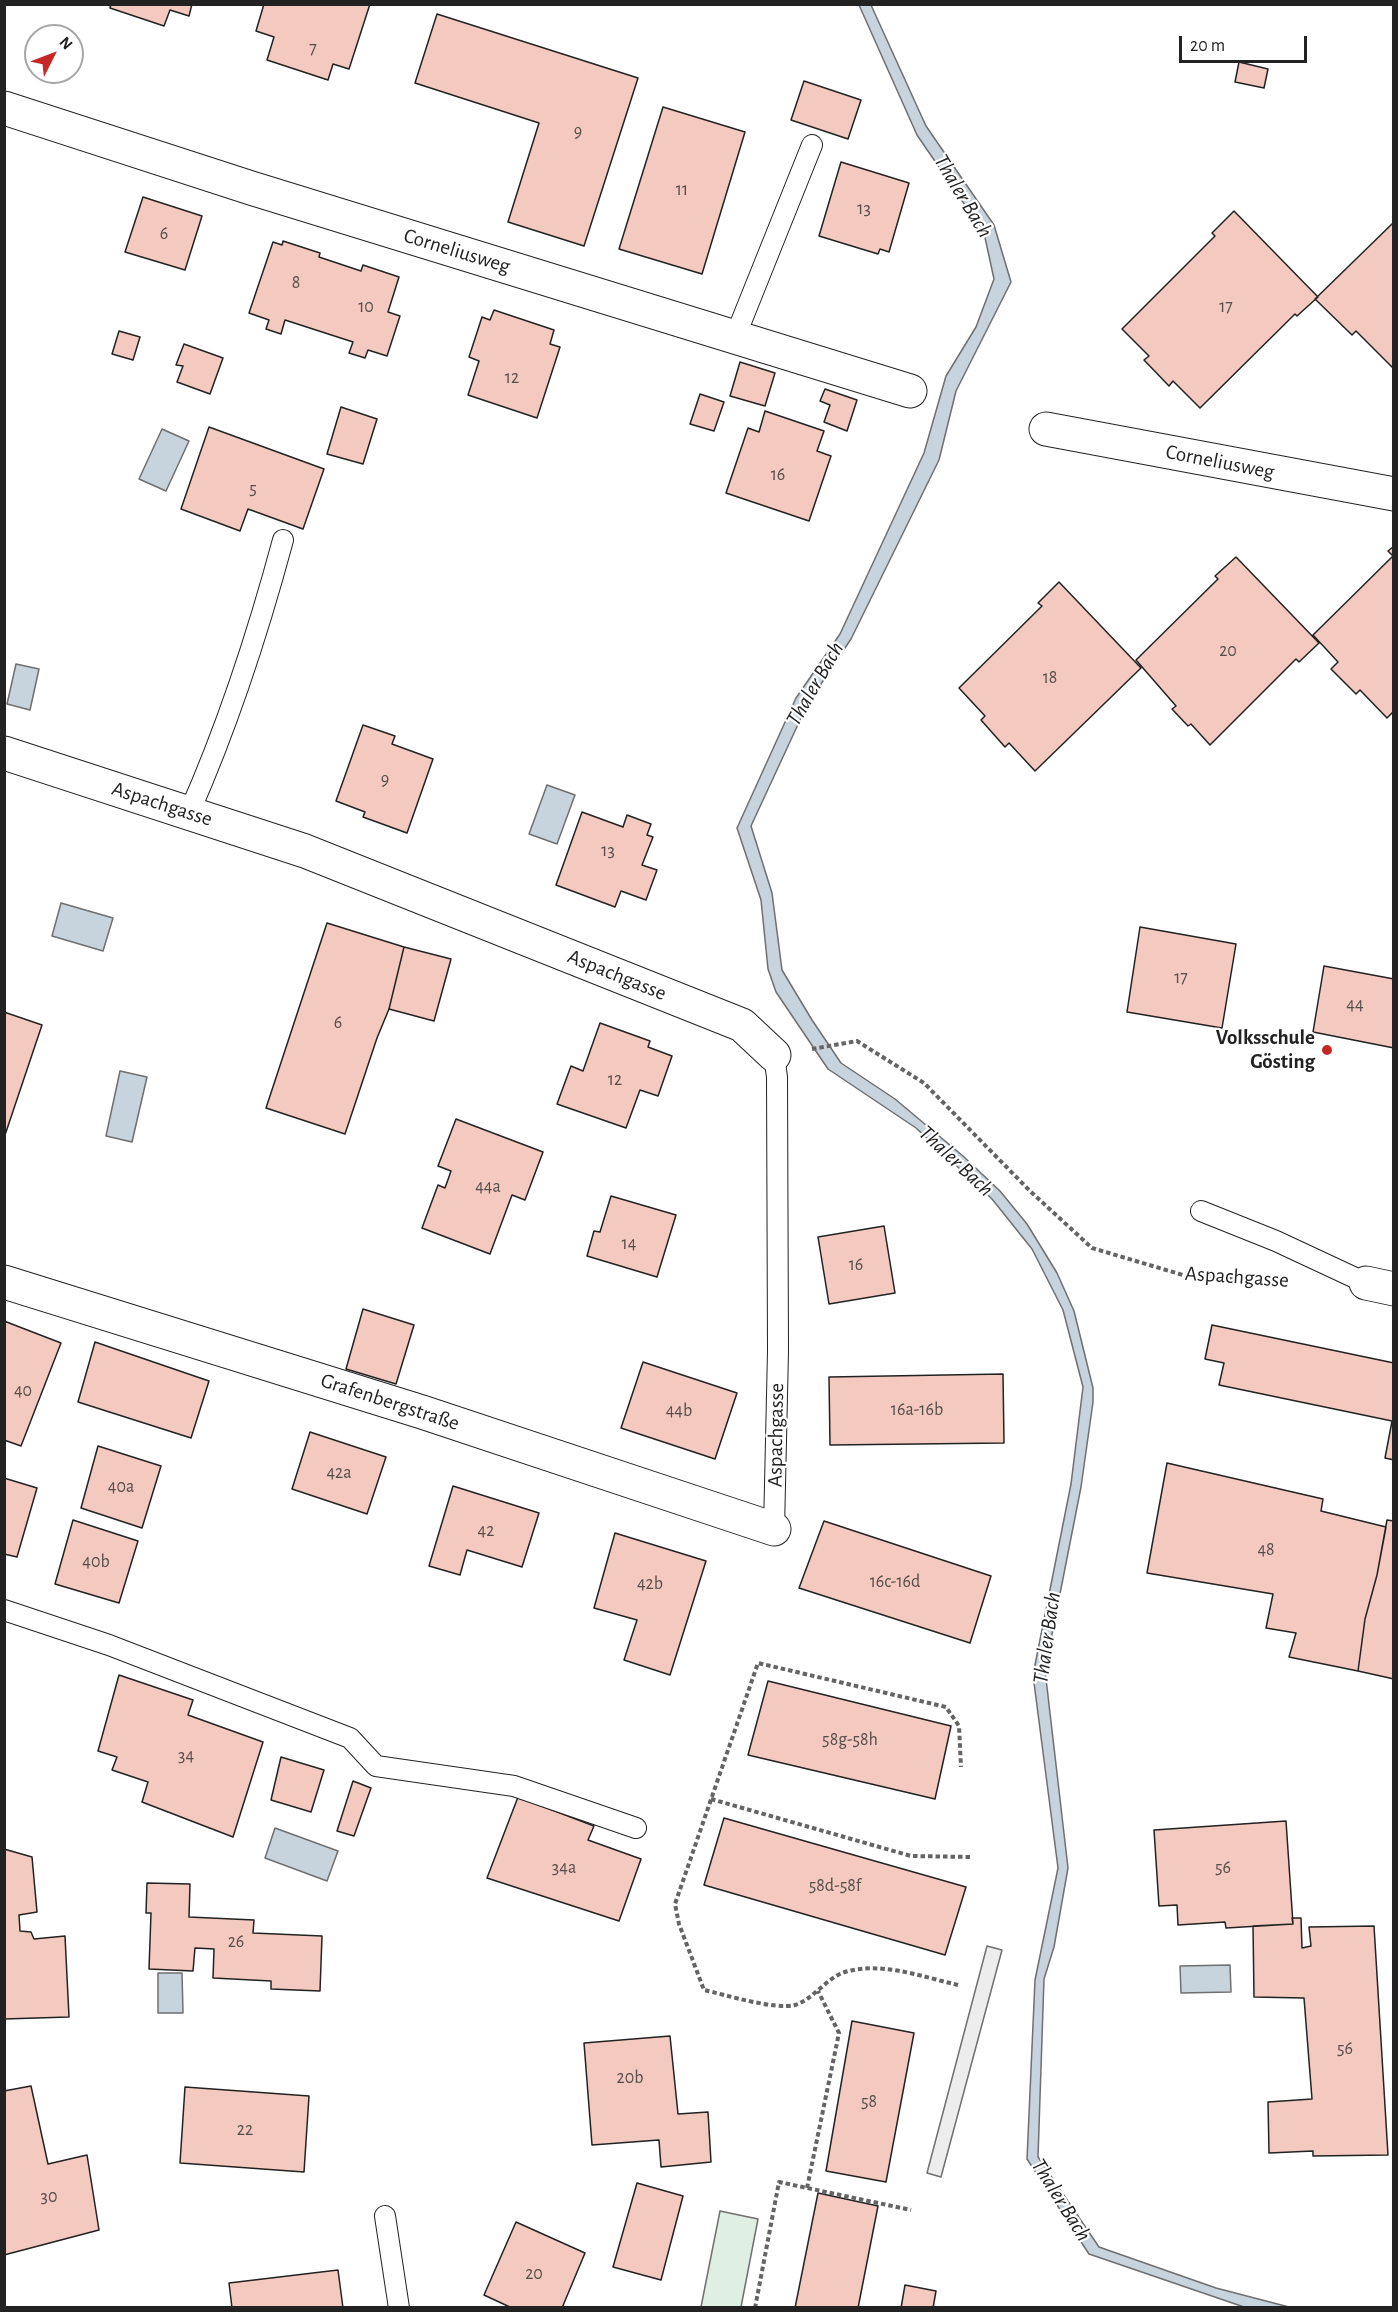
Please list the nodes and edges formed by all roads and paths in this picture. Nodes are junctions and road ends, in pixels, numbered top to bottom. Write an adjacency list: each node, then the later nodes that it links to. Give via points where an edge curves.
1 (4, 108): 3 (street, Corneliusweg)
2 (812, 145): 3 (lane)
3 (735, 337): 4 (street, Corneliusweg)
4 (910, 391)
5 (1046, 429): 6 (street, Corneliusweg)
6 (1394, 494)
7 (283, 540): 9 (lane, via 213,759)
8 (4, 753): 9 (street, Aspachgasse)
9 (189, 813): 11 (street, Aspachgasse, via 305,851 742,1025)
10 (806, 1050): 13 (path, Aspachgasse, via 856,1041 924,1083 1092,1248 1193,1278)
11 (774, 1055): 16 (lane, Aspachgasse, via 778,1339)
12 (1201, 1211): 15 (lane, Aspachgasse)
13 (1285, 1281)
14 (4, 1282): 16 (street, Grafenbergstraße, via 422,1412)
15 (1380, 1286)
16 (774, 1529)
17 (4, 1610): 20 (lane, via 109,1645 350,1738 376,1766 514,1786)
18 (961, 1767): 19 (path, via 959,1726 946,1707 758,1663)
19 (711, 1799): 21 (path, via 911,1856); 23 (path, via 675,1904 704,1990 772,2005 795,2005)
20 (636, 1828)
21 (970, 1857)
22 (958, 1985): 23 (path, via 891,1970 867,1969 844,1972)
23 (818, 1991): 24 (path, via 838,2033)
24 (807, 2188): 25 (path); 28 (path, via 779,2182)
25 (911, 2210)
26 (385, 2216): 27 (lane)
27 (399, 2307)
28 (755, 2307)

